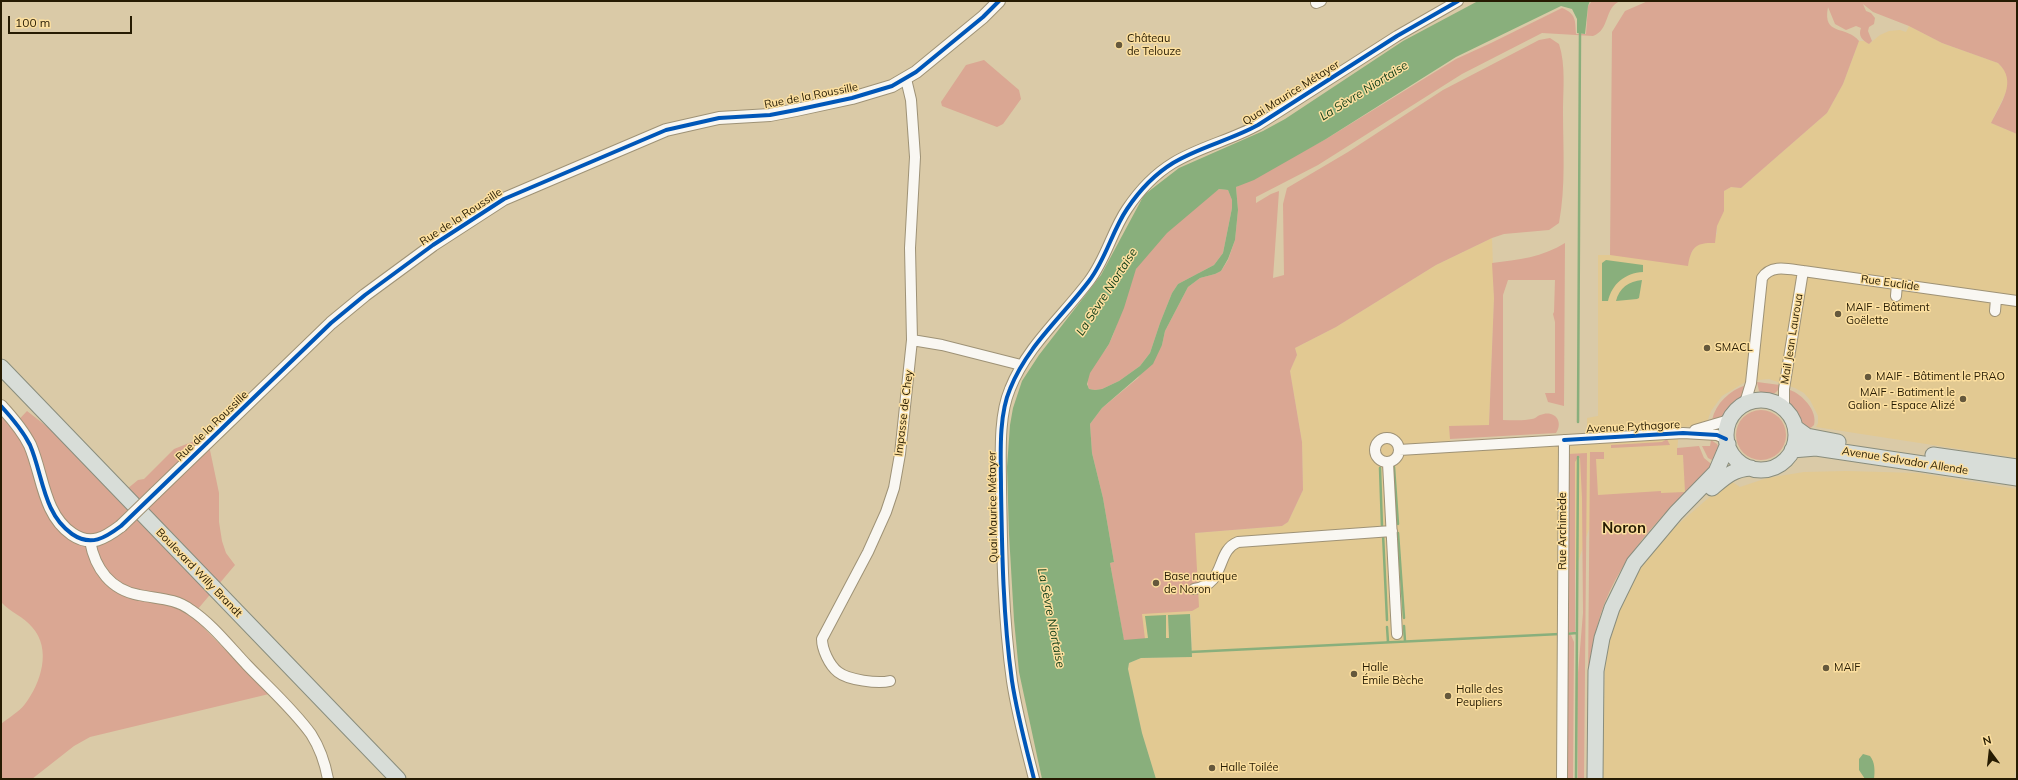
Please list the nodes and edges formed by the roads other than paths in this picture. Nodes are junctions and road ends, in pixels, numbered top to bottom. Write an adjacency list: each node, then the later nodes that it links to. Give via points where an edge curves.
1 (999, 1): 3 (street, Rue de la Roussille)
2 (1458, 1): 11 (street, Quai Maurice Métayer, via 1386,42 1258,126 1174,163 1153,178 1125,211 1098,269 1043,333)
3 (906, 79): 10 (street, Impasse de Chey, via 911,100 915,157 910,248); 29 (street, Rue de la Roussille, bridge, via 879,90 803,109 719,118 666,130 504,199 433,245 337,318 121,526 101,539)
4 (1803, 270): 5 (street, Rue Euclide); 13 (street, Rue Euclide, via 1781,268 1771,270 1762,278 1752,383); 15 (street, Mail Jean Lauroua, via 1784,389)
5 (1897, 284): 6 (street); 7 (street, Rue Euclide, via 1958,288)
6 (1896, 296)
7 (1996, 299): 8 (street, Rue Euclide); 9 (street)
8 (2017, 302)
9 (1995, 312)
10 (912, 340): 11 (street); 32 (street, Impasse de Chey, via 894,488 868,552 822,639 826,655 839,673 869,681)
11 (1021, 365): 35 (street, Quai Maurice Métayer, via 1009,390 1005,406 1001,450 1001,545 1012,680)
12 (1, 367): 34 (main road, Boulevard Willy Brandt)
13 (1745, 404): 15 (main road, via 1755,400 1766,400); 16 (main road)
14 (1, 406): 29 (street, via 30,445 54,515 69,532)
15 (1784, 408): 17 (main road, via 1792,417)
16 (1730, 420): 18 (street, Avenue Pythagore); 20 (main road)
17 (1796, 428): 22 (main road); 24 (main road, Avenue Salvador Allende, via 1807,436)
18 (1683, 433): 19 (street, Avenue Pythagore); 20 (street, Avenue Pythagore, via 1717,435)
19 (1564, 440): 21 (street, Avenue Pythagore); 36 (street, Rue Archimède)
20 (1727, 442): 25 (main road, via 1736,459); 28 (main road, via 1716,472)
21 (1400, 450): 23 (street, via 1395,459); 23 (street, via 1394,440 1386,438 1379,441 1375,448 1376,456)
22 (1792, 450): 25 (main road, via 1784,461 1776,466 1764,469); 26 (main road, Avenue Salvador Allende, via 1816,448)
23 (1388, 463): 27 (street)
24 (2017, 467)
25 (1751, 468): 28 (main road, via 1735,470 1726,476)
26 (2017, 478)
27 (1392, 531): 30 (street, via 1238,542 1228,547 1213,580 1204,587); 31 (street)
28 (1657, 536): 37 (main road, via 1642,552 1626,576 1602,638 1596,671)
29 (90, 542): 33 (street, via 98,567 114,585 126,592 180,603 202,618 301,721 318,746)
30 (1194, 589)
31 (1397, 634)
32 (890, 681)
33 (328, 779)
34 (398, 779)
35 (1034, 779)
36 (1562, 779)
37 (1595, 779)

